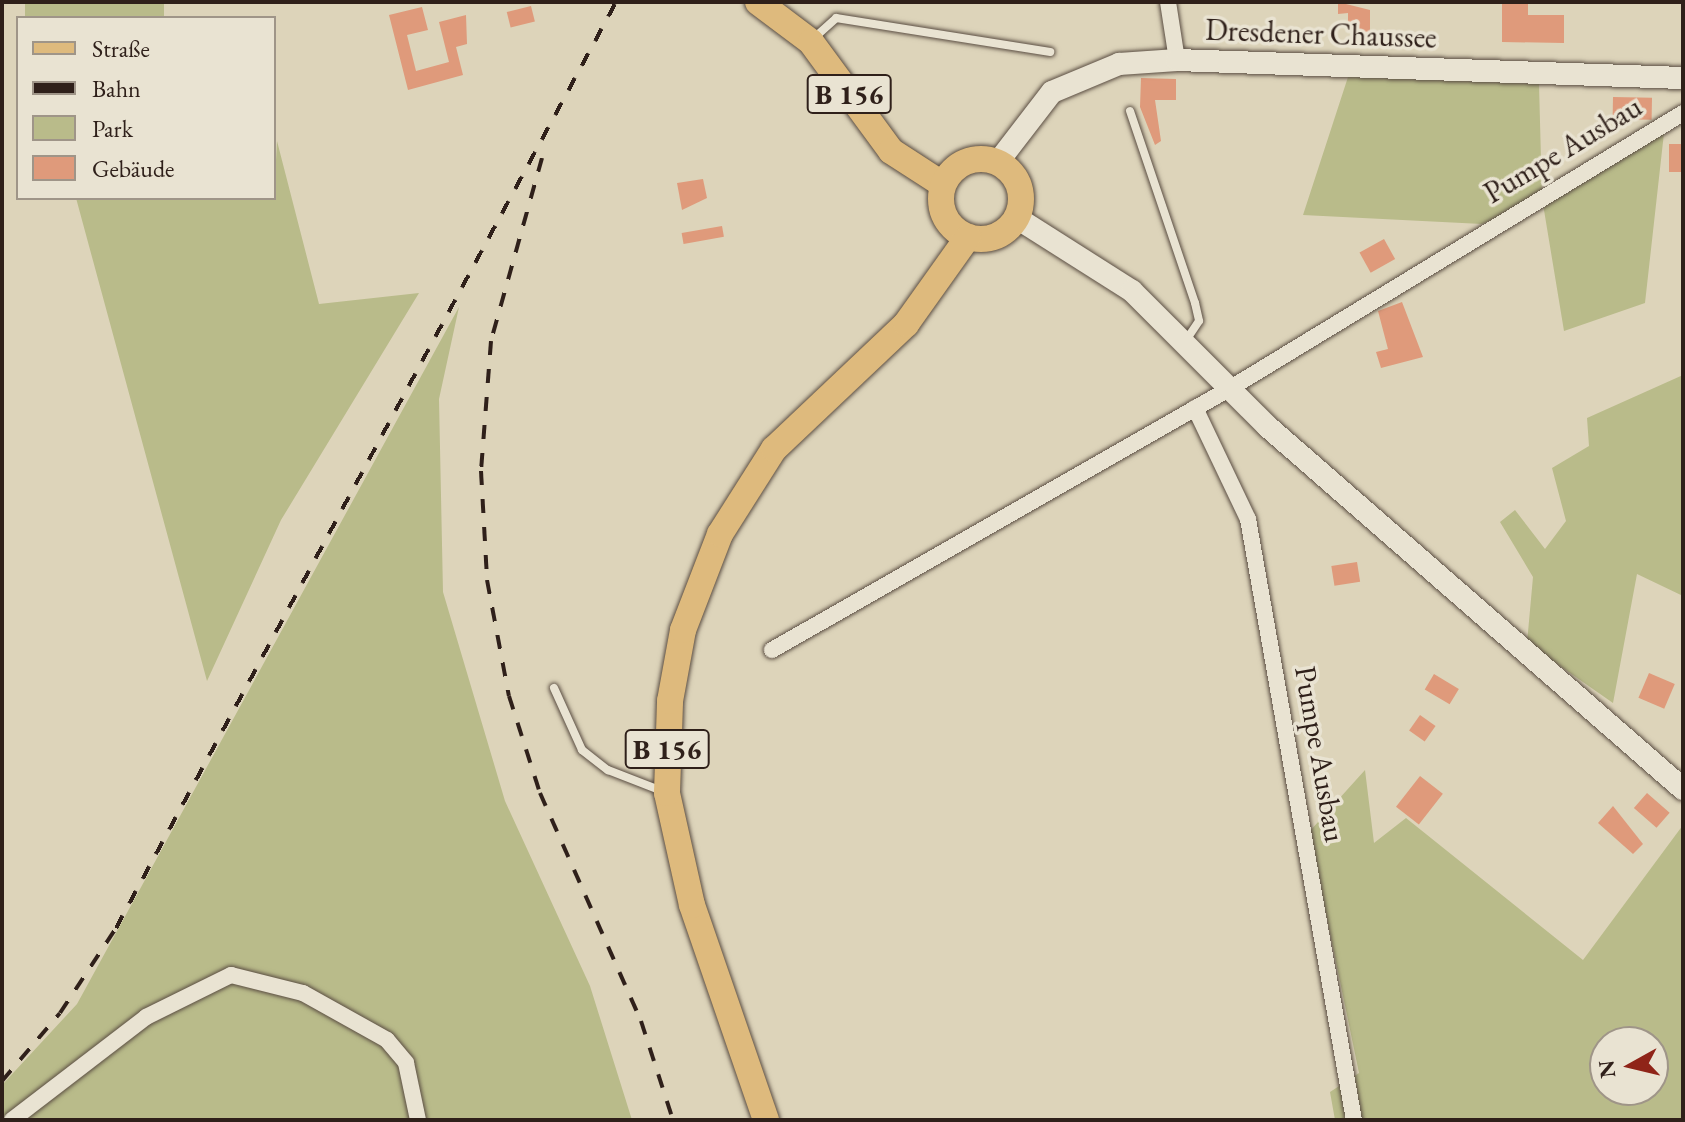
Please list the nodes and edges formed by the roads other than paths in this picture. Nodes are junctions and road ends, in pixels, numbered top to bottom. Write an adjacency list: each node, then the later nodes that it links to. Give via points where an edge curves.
1 (758, 2): 3 (main road, B 156)
2 (1168, 2): 5 (street)
3 (811, 42): 4 (lane, via 836,18); 10 (main road, B 156, via 891,151)
4 (1050, 52)
5 (1177, 60): 6 (street, Dresdener Chaussee); 9 (street, Dresdener Chaussee, via 1119,64 1066,84 1013,134)
6 (1683, 78)
7 (1130, 111): 13 (lane, via 1195,303 1199,321)
8 (1683, 113): 14 (street, Pumpe Ausbau)
9 (998, 162): 10 (main road, via 966,161); 11 (main road, via 1021,191)
10 (942, 184): 12 (main road, via 942,211)
11 (1017, 218): 12 (main road, via 994,237); 13 (street, via 1085,255)
12 (968, 237): 19 (main road, B 156, via 906,324 816,403 732,511 680,642)
13 (1185, 342): 14 (street)
14 (1229, 389): 15 (street, Pumpe Ausbau); 18 (street)
15 (1195, 408): 16 (street, Pumpe Ausbau); 23 (street, Pumpe Ausbau, via 1248,519)
16 (772, 650)
17 (554, 688): 19 (lane, via 582,750 608,770)
18 (1683, 789)
19 (667, 793): 22 (main road, B 156, via 692,905)
20 (12, 1120): 21 (street, via 146,1017 231,975 303,993 387,1040 406,1063)
21 (418, 1120)
22 (766, 1120)
23 (1354, 1120)

